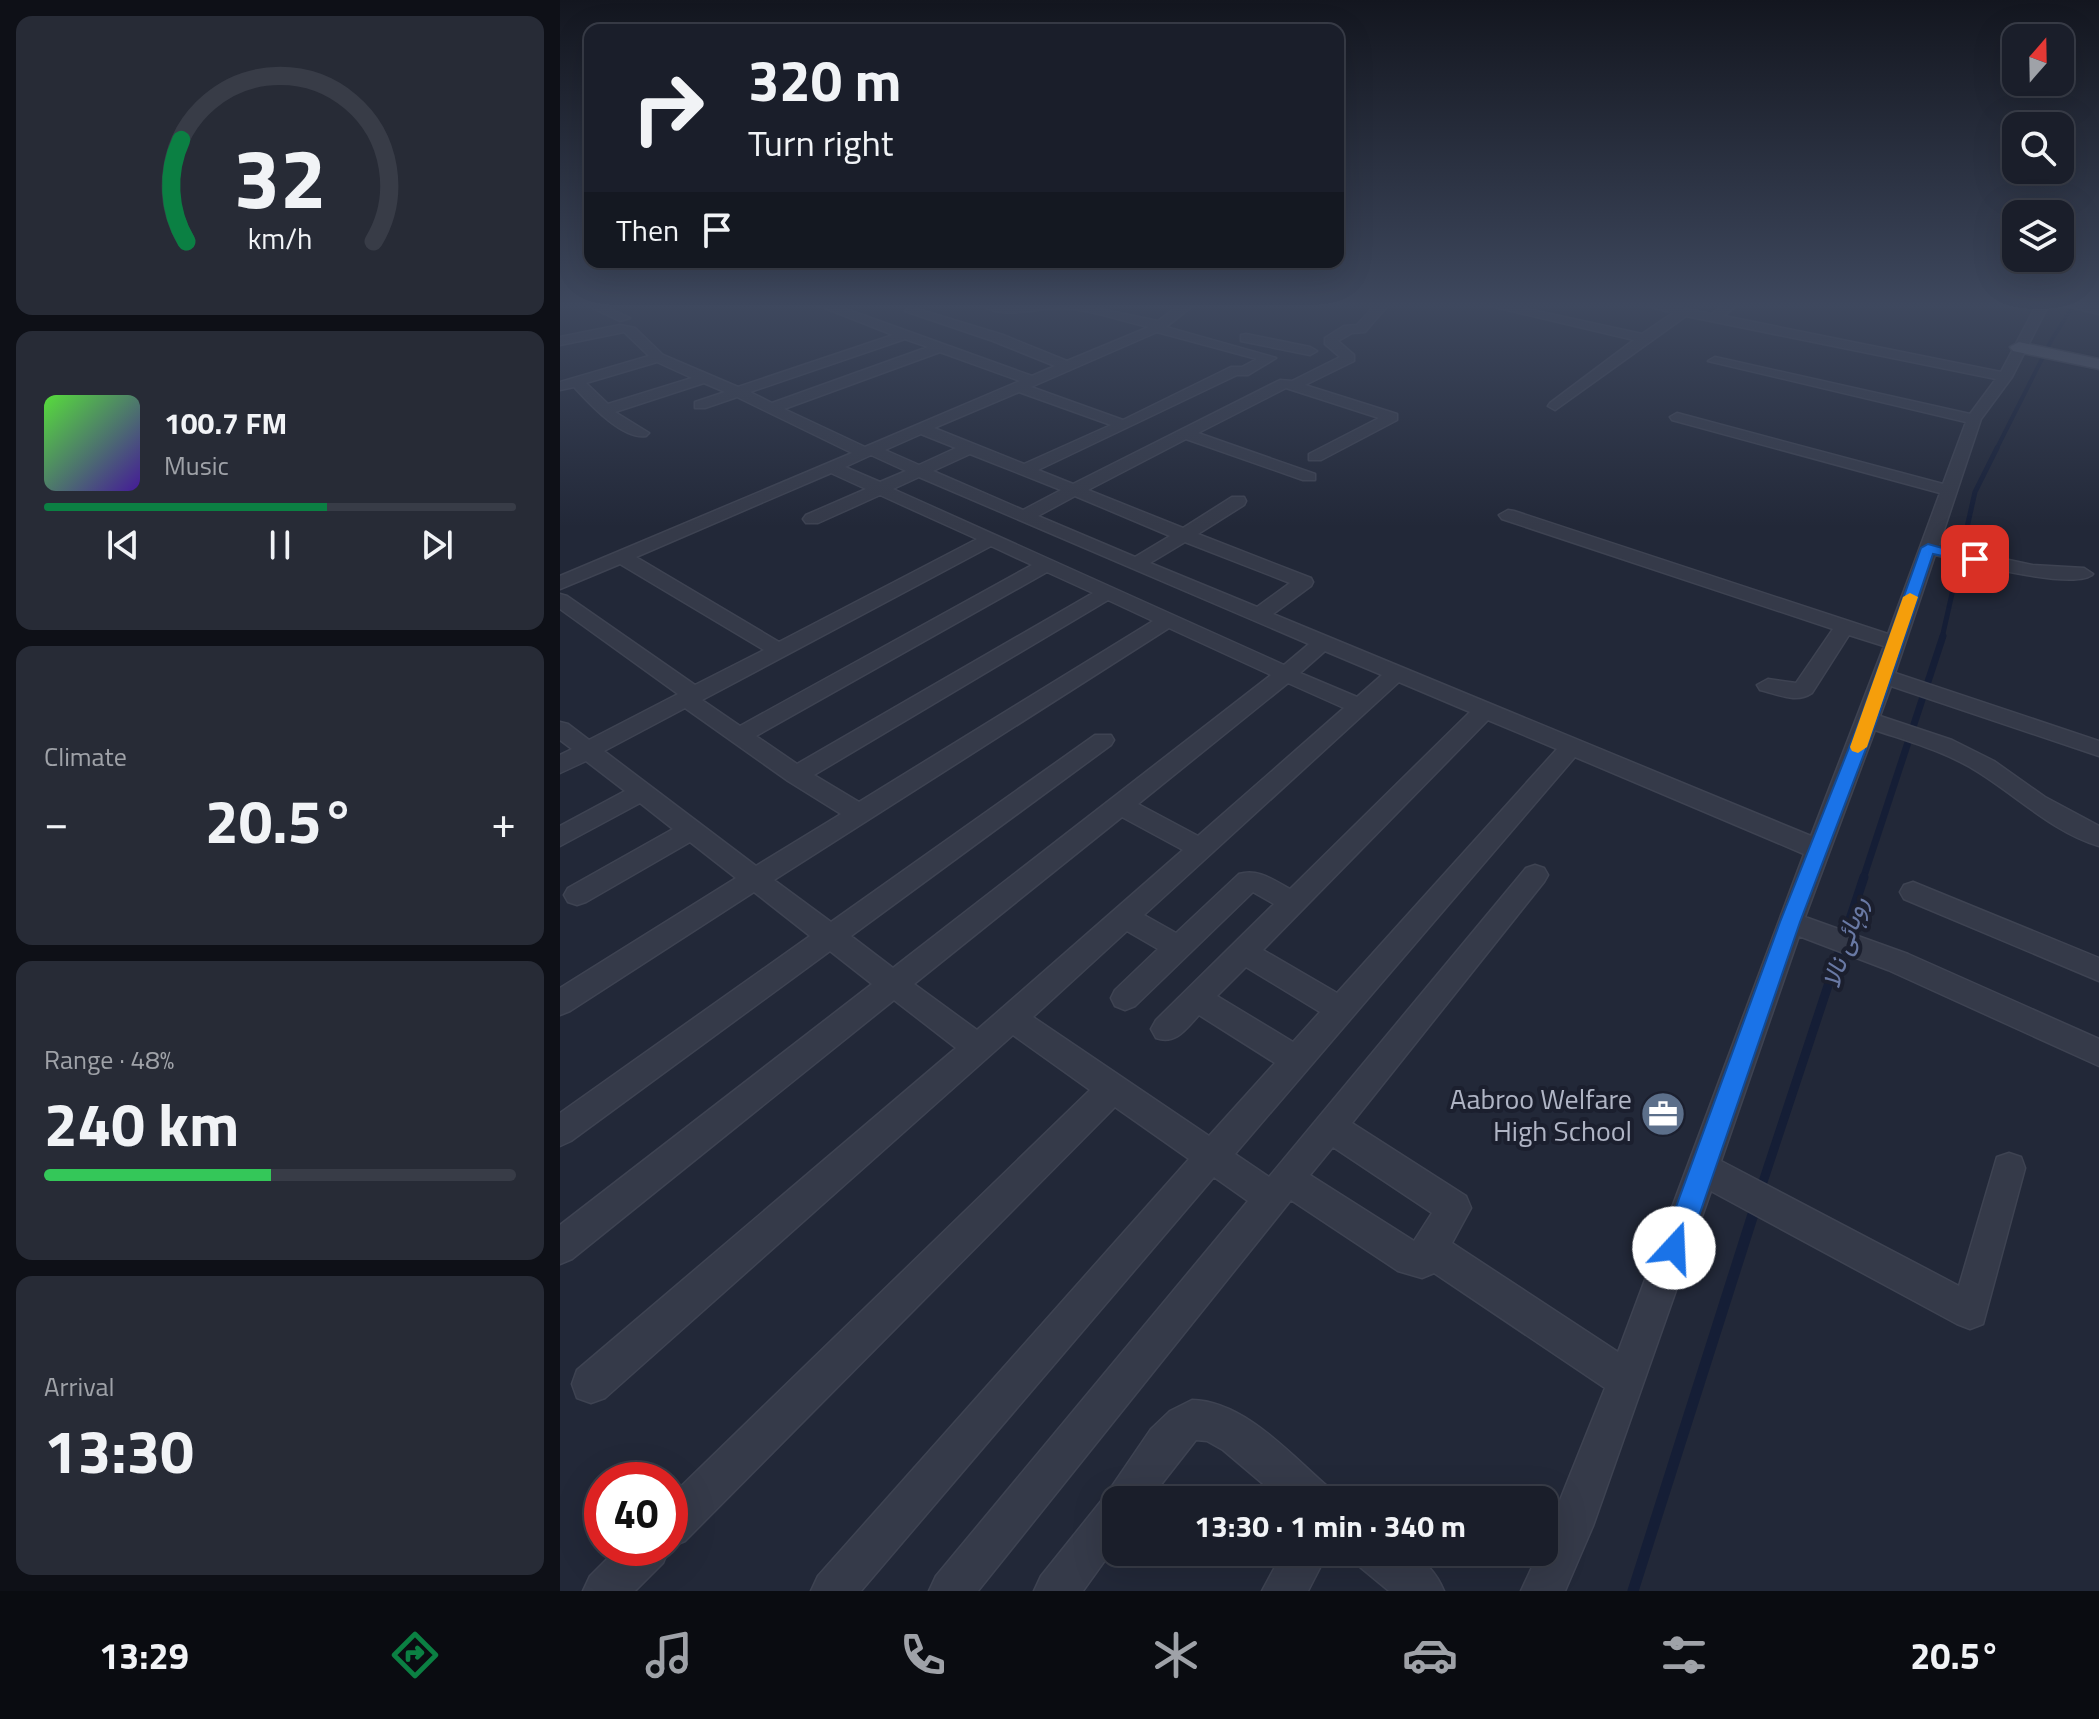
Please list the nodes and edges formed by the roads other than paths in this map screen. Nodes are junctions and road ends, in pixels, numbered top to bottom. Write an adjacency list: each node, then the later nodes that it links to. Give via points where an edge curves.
1 (593, 378): 12 (street)
2 (705, 378): 16 (street); 20 (street)
3 (778, 378): 16 (street)
4 (854, 378): 19 (street)
5 (1012, 378): 13 (street)
6 (1038, 378): 13 (street)
7 (1219, 378): 23 (street)
8 (1309, 378): 15 (street)
9 (1591, 378): 18 (street)
10 (1792, 378): 22 (street)
11 (2004, 378): 22 (street)
12 (578, 383): 14 (street); 20 (street)
13 (1025, 384): 23 (street); 24 (street)
14 (560, 386)
15 (1293, 386): 26 (street, via 1285,383); 29 (street, via 1392,417)
16 (738, 392): 17 (street); 19 (street)
17 (700, 405)
18 (1555, 406)
19 (772, 408): 28 (street)
20 (605, 410): 25 (street)
21 (1677, 417): 36 (street)
22 (1974, 419): 36 (street)
23 (1124, 425): 31 (street)
24 (922, 429): 27 (street); 28 (street)
25 (641, 433)
26 (1185, 434): 33 (street); 35 (street)
27 (970, 448): 31 (street); 32 (street)
28 (869, 452): 30 (street); 32 (street)
29 (1315, 457)
30 (832, 467): 34 (street); 44 (street)
31 (1024, 470): 35 (street)
32 (919, 471): 34 (street); 39 (street)
33 (1309, 477)
34 (879, 489): 40 (street); 42 (street)
35 (1074, 490): 39 (street); 41 (street)
36 (1948, 490): 43 (street)
37 (1238, 501): 41 (street)
38 (1508, 515): 53 (street)
39 (1024, 517): 46 (street)
40 (812, 519)
41 (1184, 535): 46 (street); 51 (street, via 1304,582)
42 (991, 539): 45 (street); 56 (street)
43 (1933, 550): 47 (street, via 2032,571); 55 (street)
44 (622, 557): 48 (street); 56 (street)
45 (1047, 564): 49 (street); 66 (street)
46 (1135, 564): 51 (street)
47 (2084, 574)
48 (560, 583)
49 (1108, 592): 52 (street); 72 (street)
50 (560, 600): 61 (street)
51 (1259, 615): 54 (street)
52 (1168, 620): 58 (street); 75 (street)
53 (1844, 627): 55 (street); 60 (street, via 1804,688 1797,693)
54 (1323, 642): 57 (street); 58 (street)
55 (1894, 643): 59 (street)
56 (779, 650): 61 (street)
57 (1397, 673): 62 (street); 63 (street)
58 (1286, 674): 62 (street); 74 (street)
59 (1888, 678): 64 (street); 69 (street)
60 (1768, 685)
61 (690, 697): 66 (street); 70 (street)
62 (1360, 707): 79 (street)
63 (1485, 710): 68 (street); 85 (street)
64 (1879, 723): 78 (street, via 1986,766 2046,809); 80 (street)
65 (560, 729): 70 (street)
66 (739, 736): 72 (street)
67 (1103, 740): 88 (street)
68 (1572, 746): 80 (street); 96 (street)
69 (2099, 749)
70 (588, 751): 71 (street); 73 (street)
71 (560, 765)
72 (796, 775): 75 (street)
73 (642, 792): 76 (street); 77 (street)
74 (1120, 805): 79 (street); 92 (street)
75 (860, 814): 82 (street)
76 (691, 830): 82 (street); 84 (street)
77 (560, 837)
78 (2099, 837)
79 (1201, 849): 86 (street)
80 (1819, 850): 87 (street)
81 (1535, 875): 103 (street)
82 (755, 879): 88 (street); 95 (street)
83 (1913, 892): 91 (street)
84 (577, 895)
85 (1293, 903): 89 (street, via 1248,881); 90 (street)
86 (1125, 917): 89 (street); 97 (street)
87 (1799, 925): 100 (street); 107 (street)
88 (828, 935): 92 (street); 104 (street)
89 (1177, 947): 93 (street)
90 (1243, 952): 94 (street); 96 (street)
91 (2099, 970)
92 (892, 985): 99 (street); 109 (street)
93 (1125, 998)
94 (1197, 999): 98 (street); 101 (street)
95 (560, 1003)
96 (1340, 1010): 101 (street)
97 (1012, 1018): 99 (street); 102 (street)
98 (1166, 1029)
99 (978, 1048): 112 (street)
100 (2099, 1053)
101 (1296, 1060): 105 (street)
102 (1114, 1087): 105 (street); 115 (street)
103 (1330, 1127): 108 (street); 110 (street, via 1454,1208)
104 (560, 1131)
105 (1211, 1156): 108 (street); 121 (street)
106 (2009, 1168): 107 (street, via 1970,1311)
107 (1708, 1172): 111 (street)
108 (1280, 1189): 110 (street, via 1410,1259 1422,1260); 122 (street)
109 (560, 1247)
110 (1429, 1249): 111 (street)
111 (1627, 1380): 126 (street)
112 (591, 1384)
113 (1135, 1486): 114 (street, via 1190,1420 1206,1419 1226,1427)
114 (1296, 1486)
115 (688, 1508)
116 (1102, 1530): 123 (street)
117 (630, 1566): 120 (street)
118 (1299, 1566): 124 (street)
119 (1392, 1566): 125 (street)
120 (605, 1591)
121 (833, 1591)
122 (951, 1591)
123 (1056, 1591)
124 (1284, 1591)
125 (1422, 1591)
126 (1543, 1591)

